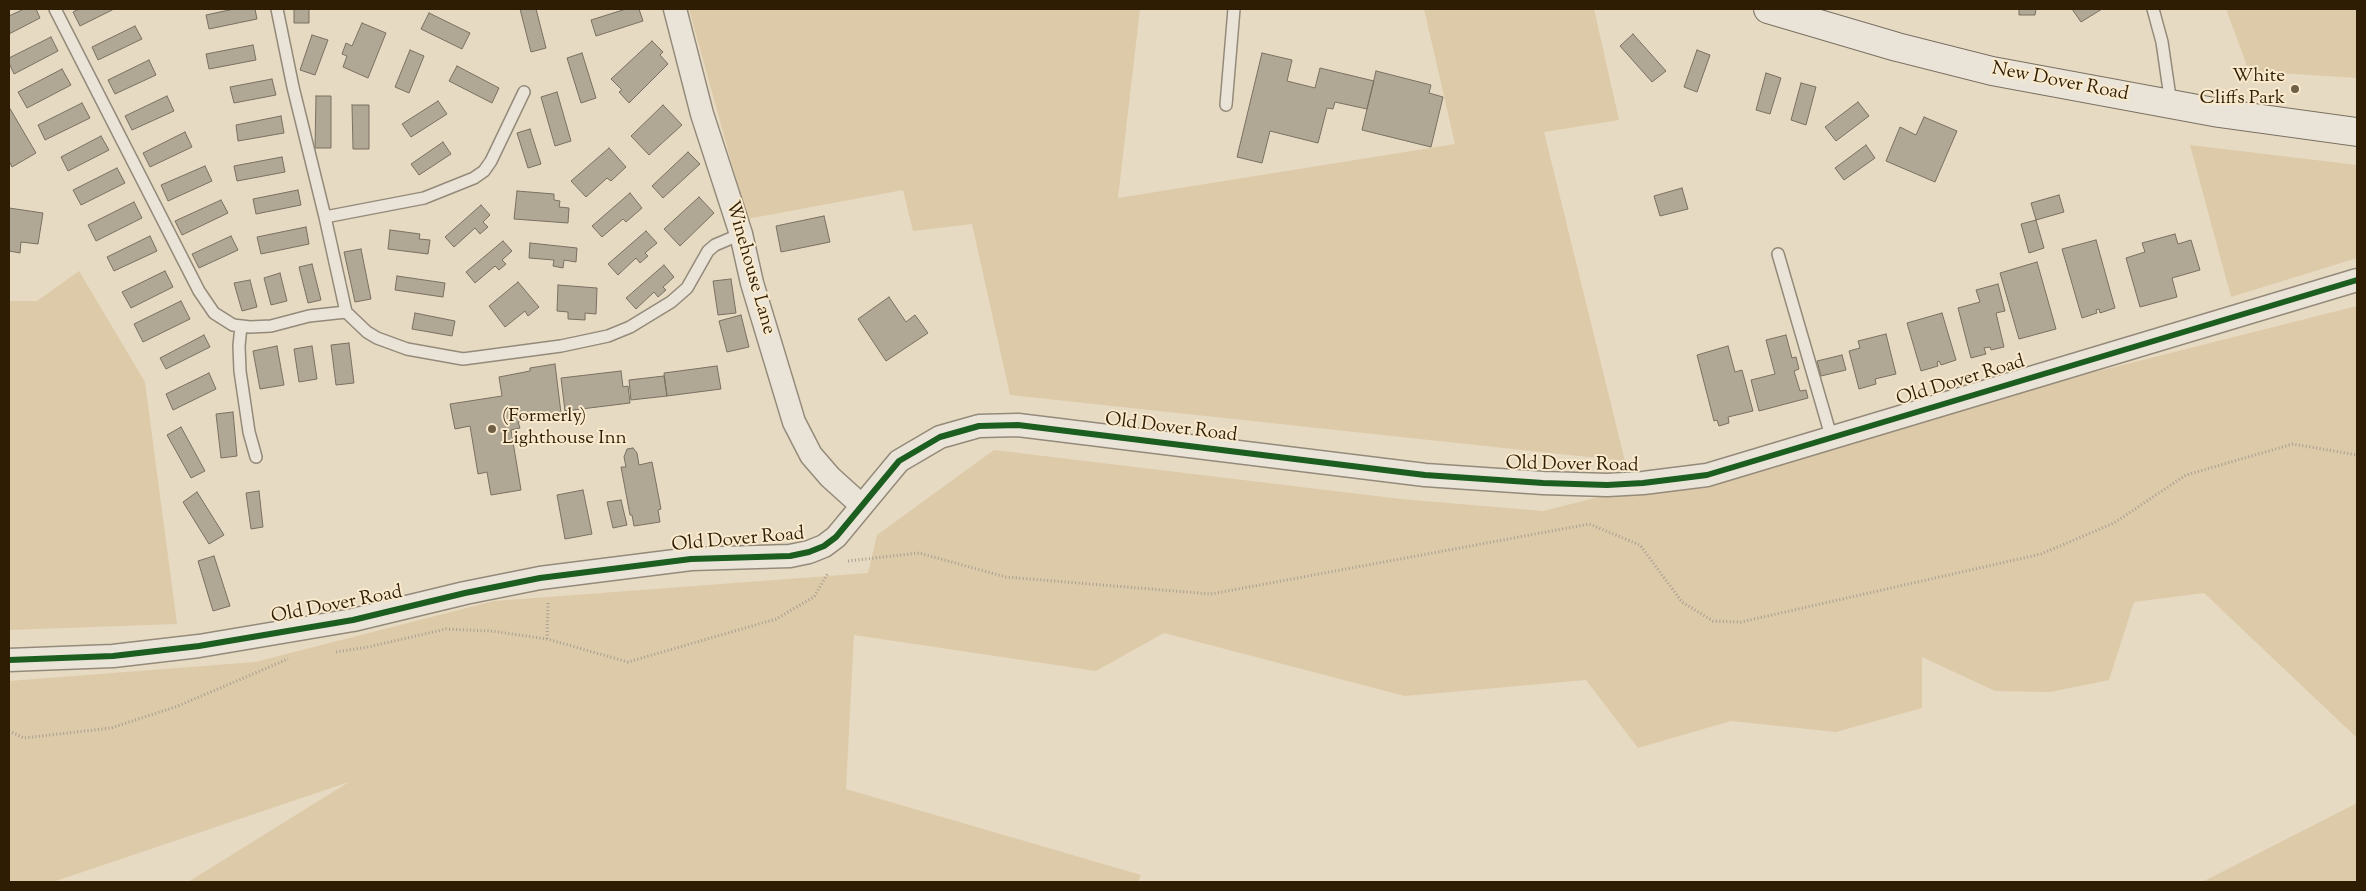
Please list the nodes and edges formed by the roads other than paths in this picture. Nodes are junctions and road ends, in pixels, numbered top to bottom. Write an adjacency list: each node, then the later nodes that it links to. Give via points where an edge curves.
1 (55, 9): 16 (lane, via 200,290 214,313 224,321)
2 (277, 9): 11 (lane)
3 (675, 9): 12 (street, Winehouse Lane, via 702,114)
4 (1234, 9): 9 (lane)
5 (1768, 9): 8 (main road, New Dover Road, via 1992,71)
6 (2153, 9): 8 (lane, via 2162,42)
7 (524, 92): 11 (lane, via 491,161 474,178 424,198)
8 (2171, 104): 10 (main road, New Dover Road)
9 (1226, 105)
10 (2357, 132)
11 (325, 217): 15 (lane)
12 (741, 234): 15 (lane, via 708,251 687,288 670,302 630,327 585,342 481,358 445,357 407,349 378,338); 19 (street, Winehouse Lane, via 752,283 794,422 810,455)
13 (1778, 254): 17 (lane)
14 (2357, 280): 17 (street, Old Dover Road)
15 (346, 312): 16 (lane, via 308,316 270,326)
16 (241, 326): 18 (lane, via 240,371)
17 (1831, 436): 19 (street, Old Dover Road, via 1707,475 1607,485 1425,475 993,424 952,432 915,451 899,461)
18 (256, 458)
19 (862, 505): 20 (street, Old Dover Road, via 850,522 824,546 790,556 691,559 540,578 353,620 199,646 113,656)
20 (9, 660)

